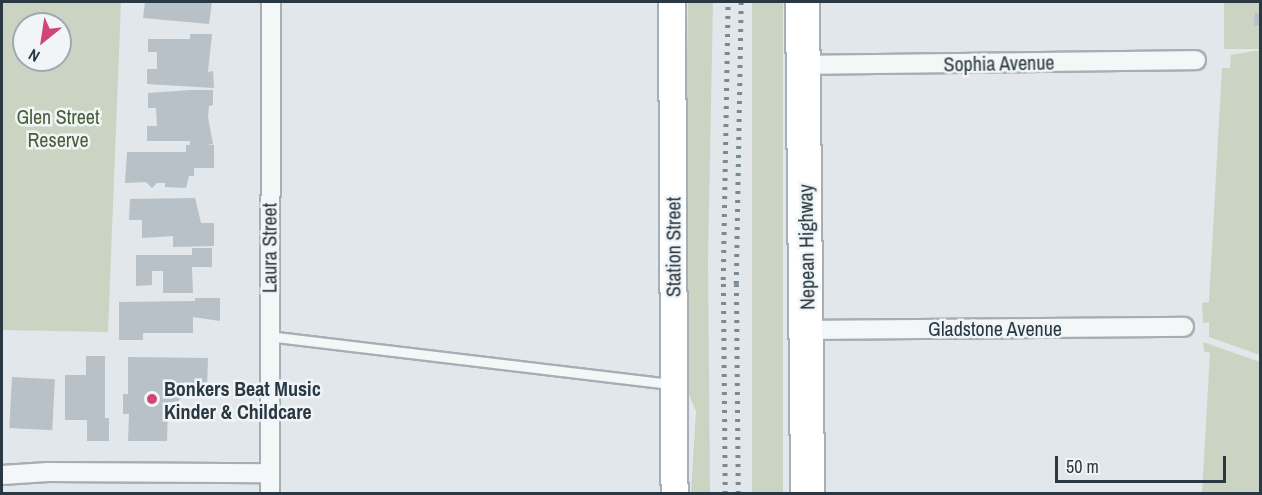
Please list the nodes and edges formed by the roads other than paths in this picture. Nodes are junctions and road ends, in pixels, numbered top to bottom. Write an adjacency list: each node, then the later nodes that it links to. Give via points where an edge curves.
1 (271, 2): 8 (street, Laura Street)
2 (672, 2): 9 (street, Station Street)
3 (802, 2): 5 (highway, Nepean Highway)
4 (1196, 60): 5 (street, Sophia Avenue)
5 (802, 65): 7 (highway, Nepean Highway)
6 (1184, 327): 7 (street, Gladstone Avenue)
7 (807, 330): 14 (highway, Nepean Highway)
8 (268, 336): 9 (lane); 10 (street, Laura Street)
9 (674, 384): 13 (street, Station Street)
10 (269, 473): 11 (street); 12 (street, Laura Street)
11 (2, 475)
12 (270, 494)
13 (675, 494)
14 (807, 494)

